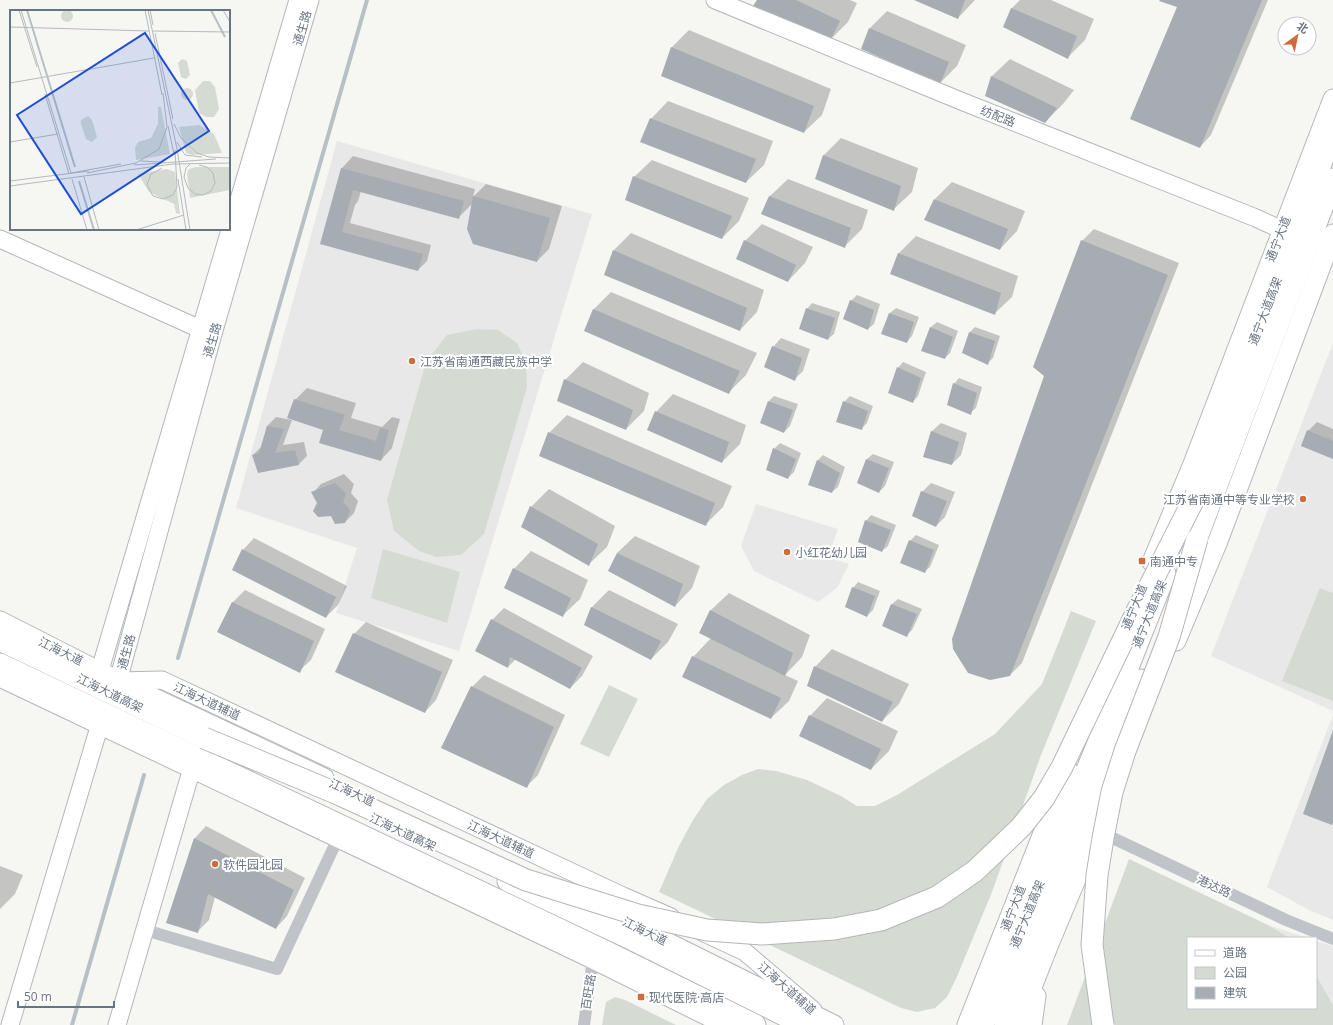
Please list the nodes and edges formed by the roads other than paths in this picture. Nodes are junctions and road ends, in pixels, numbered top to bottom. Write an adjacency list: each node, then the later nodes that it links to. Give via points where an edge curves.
1 (298, 0): 10 (street, 通生路)
2 (310, 0): 10 (street, 通生路)
3 (715, 0): 7 (street, 纺配路)
4 (1333, 99): 7 (main road, 通宁大道)
5 (1333, 132): 11 (highway, 通宁大道高架)
6 (1333, 179): 12 (highway, 通宁大道高架)
7 (1282, 230): 28 (main road, 通宁大道, via 1193,464 1053,806)
8 (1333, 234): 22 (main road, via 1218,541)
9 (0, 238): 10 (street)
10 (206, 332): 16 (street, 通生路); 18 (street, 通生路)
11 (1196, 495): 20 (highway, bridge, via 1062,767 1044,798 1021,827 974,871 936,897 881,920 834,929 762,934 707,930 638,915 526,880 338,794); 28 (highway, 通宁大道高架, bridge, via 1098,743)
12 (1196, 539): 41 (highway, 通宁大道高架, bridge); 44 (highway, bridge, via 1168,637 1116,778 1103,838 1097,875 1092,945)
13 (0, 621): 16 (main road, 江海大道)
14 (0, 640): 20 (highway, 江海大道高架)
15 (0, 664): 34 (highway, 江海大道高架, via 584,941)
16 (100, 670): 18 (main road, 江海大道)
17 (0, 677): 19 (main road)
18 (118, 681): 29 (main road, 江海大道, via 633,925); 29 (street, 江海大道辅道, via 162,680 745,952)
19 (100, 724): 21 (main road); 30 (street)
20 (204, 738): 35 (highway, 江海大道高架, bridge, via 629,938)
21 (192, 768): 23 (main road); 24 (street)
22 (1096, 830): 25 (street, 港达路, via 1286,920); 26 (main road)
23 (338, 838): 24 (street, via 277,969); 27 (main road)
24 (145, 930): 31 (street)
25 (1333, 939)
26 (1048, 944): 42 (main road); 43 (main road, via 1036,992)
27 (593, 959): 32 (street, 百旺路); 33 (main road)
28 (987, 994): 37 (main road); 38 (main road, 通宁大道); 39 (highway); 40 (highway, 通宁大道高架)
29 (830, 1023): 36 (main road, 江海大道)
30 (10, 1025)
31 (117, 1025)
32 (584, 1025)
33 (726, 1025)
34 (755, 1025)
35 (804, 1025)
36 (843, 1025)
37 (958, 1025)
38 (967, 1025)
39 (978, 1025)
40 (982, 1025)
41 (1006, 1025)
42 (1017, 1025)
43 (1032, 1025)
44 (1103, 1025)

